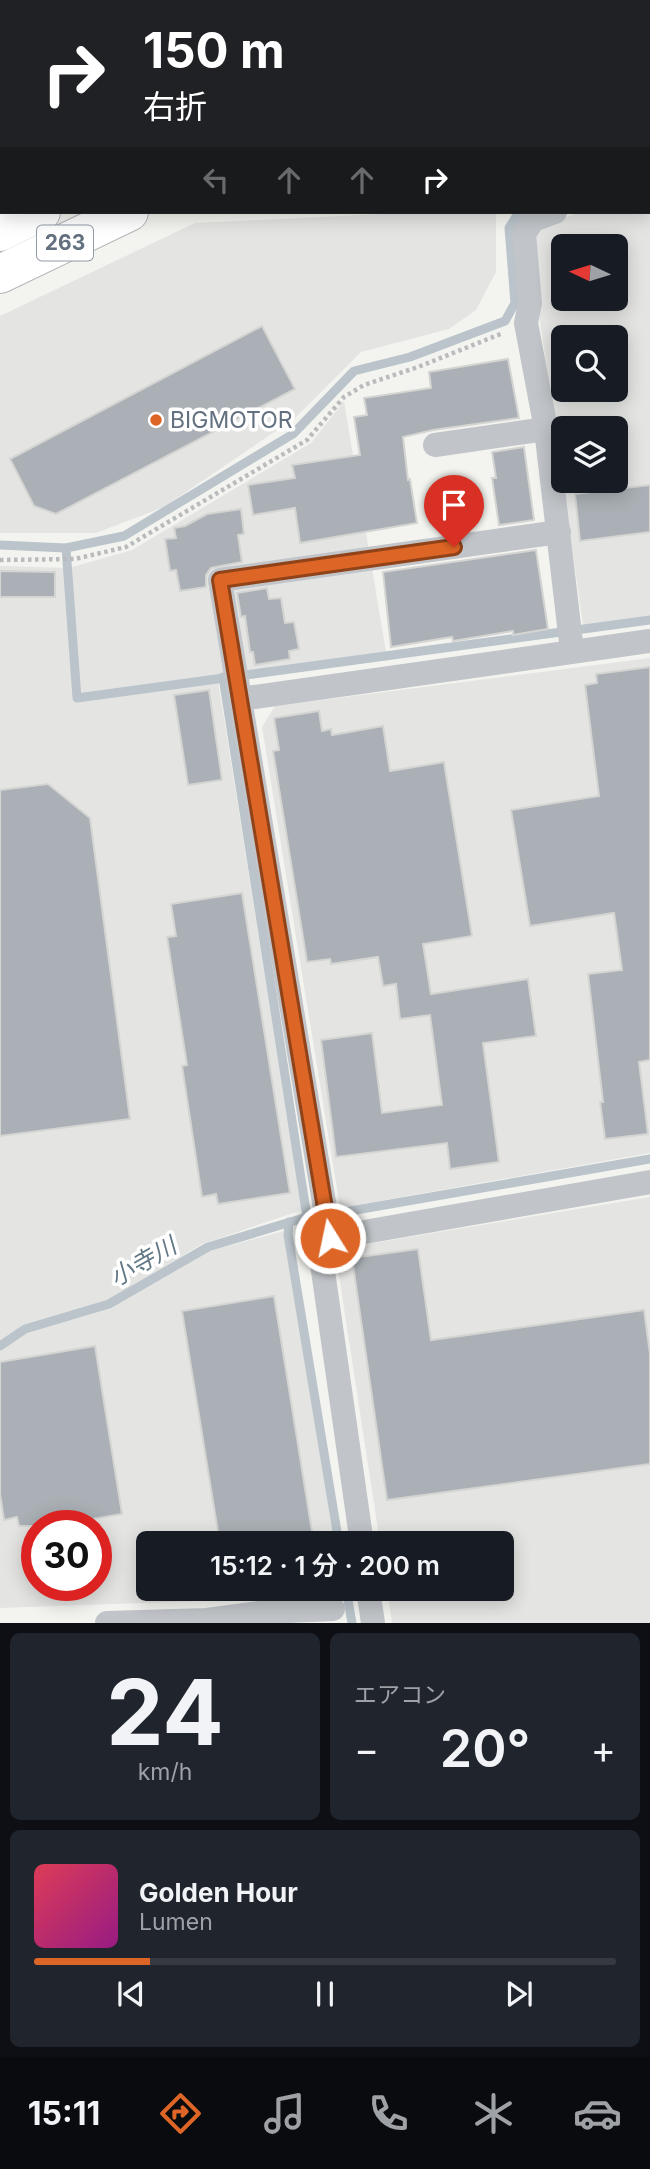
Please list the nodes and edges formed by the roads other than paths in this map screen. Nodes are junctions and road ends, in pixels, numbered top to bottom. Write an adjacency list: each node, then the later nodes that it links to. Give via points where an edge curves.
1 (37, 214): 4 (highway, 263)
2 (125, 214): 5 (highway, 263)
3 (550, 214): 6 (street, via 533,220 524,234 530,303 526,323)
4 (0, 232)
5 (0, 274)
6 (546, 429): 7 (street); 8 (street)
7 (435, 445)
8 (559, 532): 9 (street); 11 (street, via 220,580)
9 (571, 638): 10 (street); 11 (street)
10 (650, 640)
11 (237, 684): 13 (street)
12 (650, 1182): 13 (street)
13 (330, 1238): 14 (street, via 318,1242)
14 (360, 1531)
15 (370, 1601): 18 (street)
16 (333, 1609): 17 (street)
17 (107, 1623)
18 (373, 1623)

